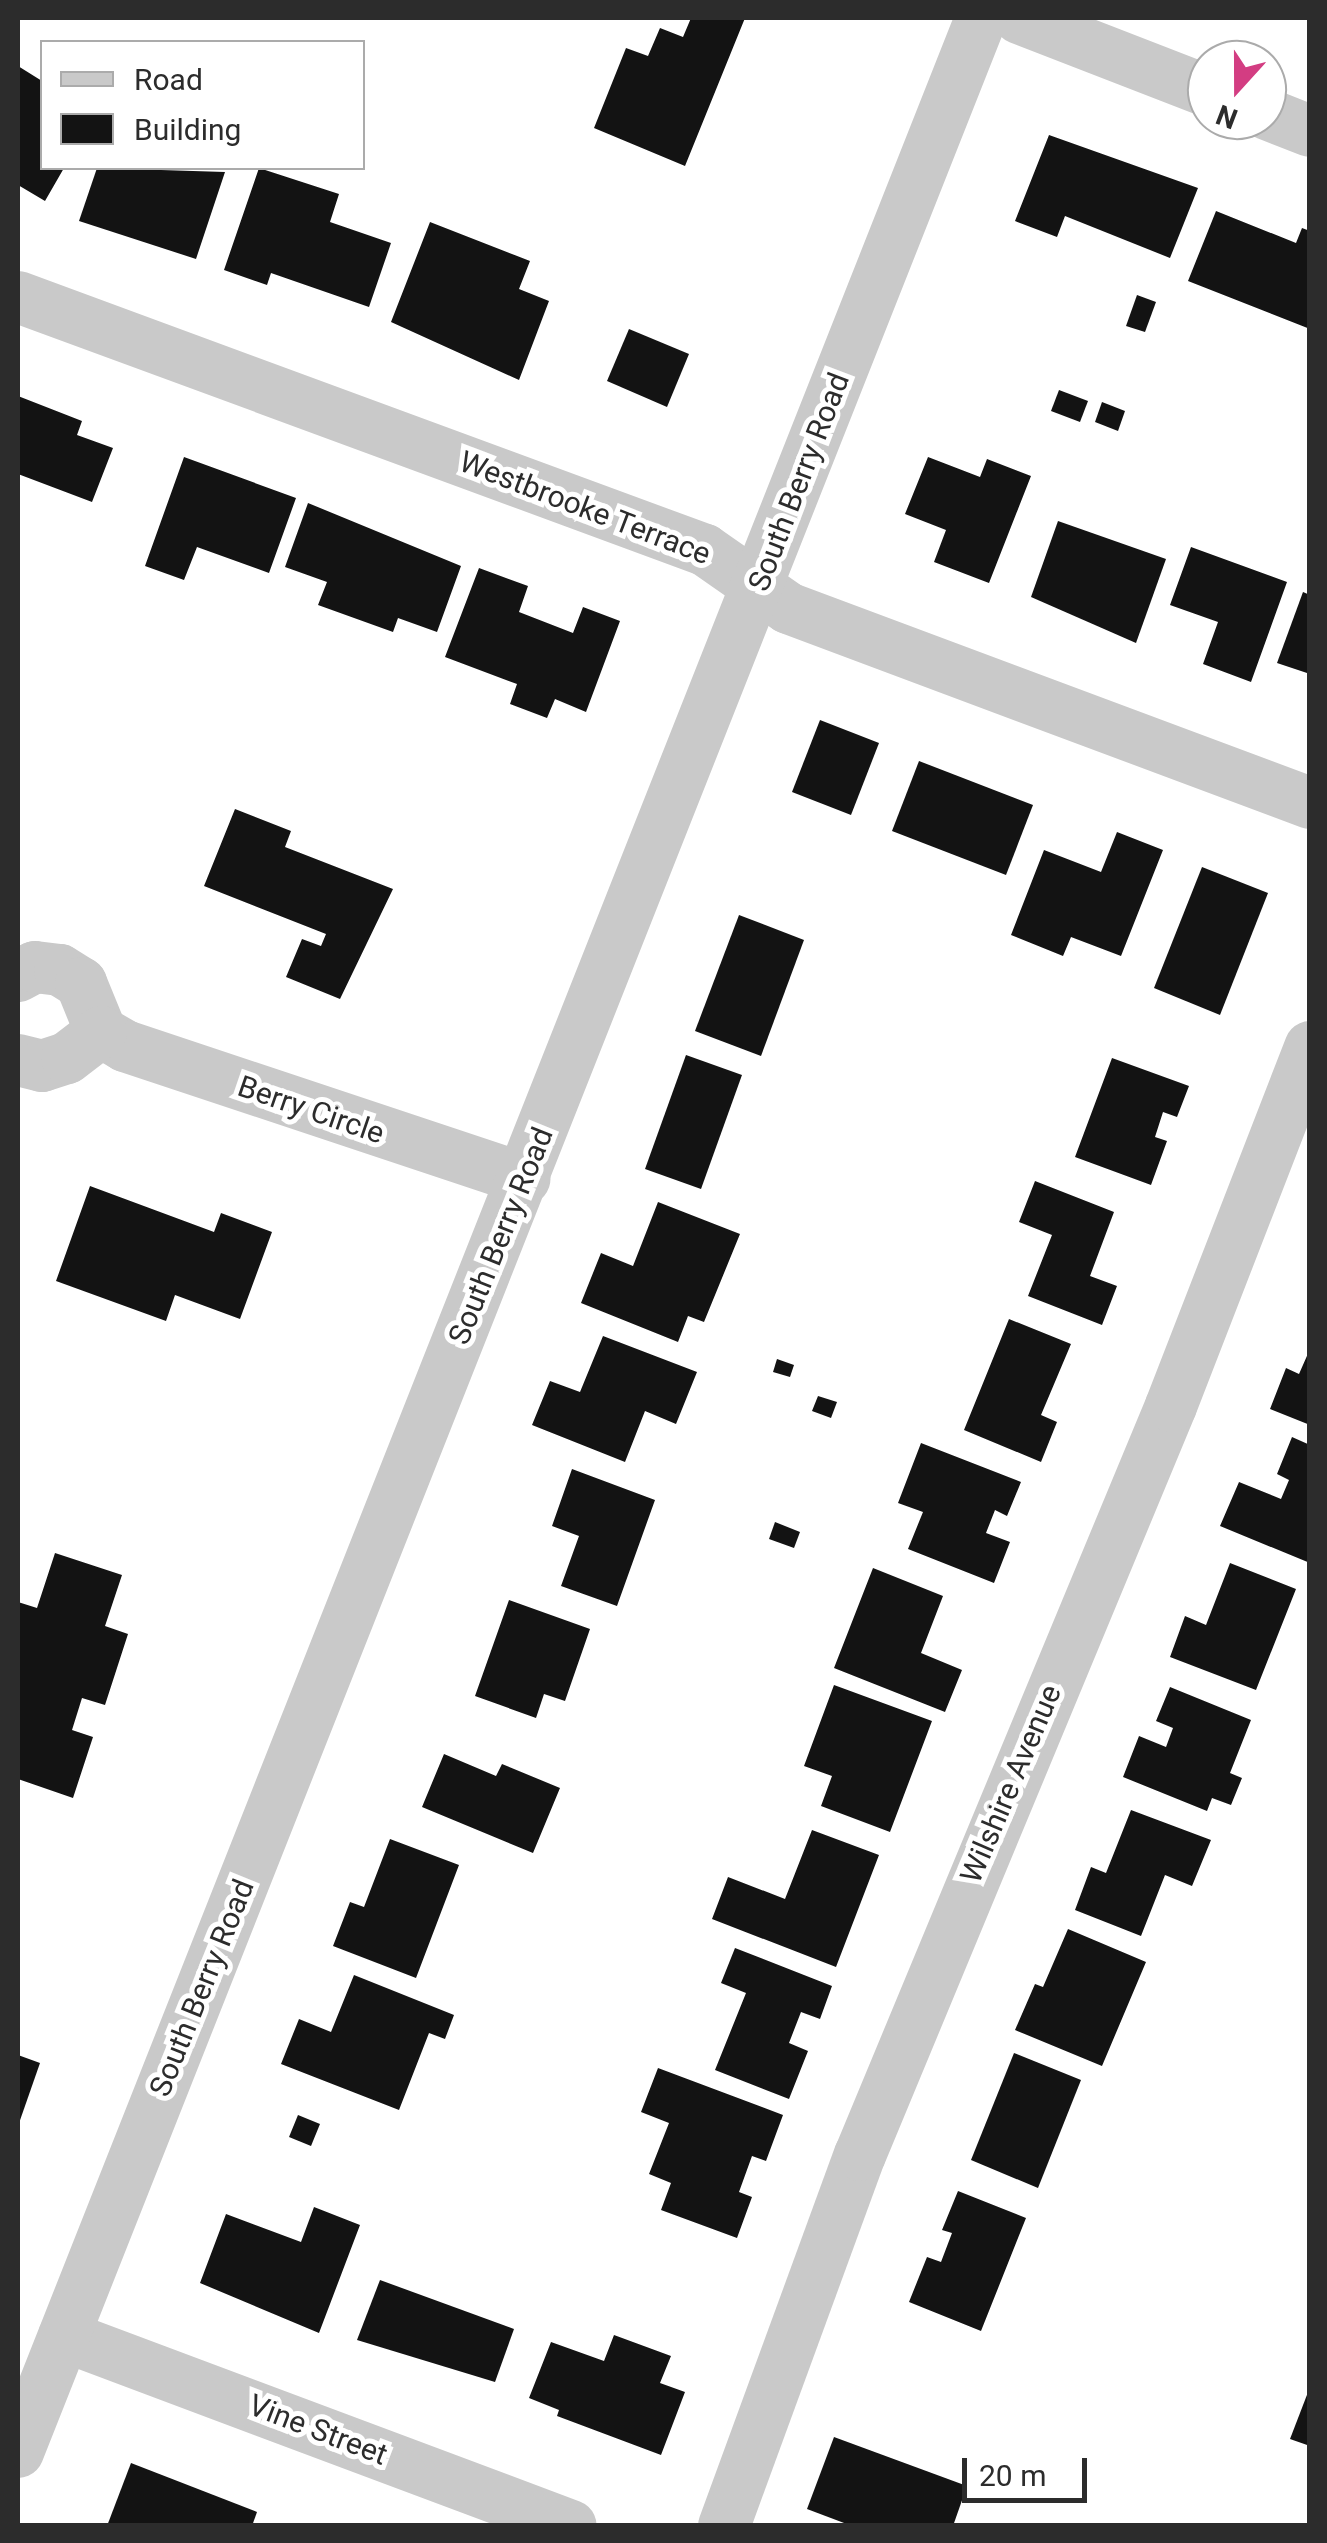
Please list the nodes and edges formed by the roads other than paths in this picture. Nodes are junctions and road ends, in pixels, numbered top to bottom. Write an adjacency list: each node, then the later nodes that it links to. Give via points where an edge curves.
1 (981, 18): 5 (street, South Berry Road)
2 (1019, 18): 3 (street)
3 (1187, 83)
4 (18, 297): 5 (street, Westbrooke Terrace, via 705,550)
5 (760, 583): 6 (street, Westbrooke Terrace, via 788,608); 11 (street, South Berry Road)
6 (1310, 803)
7 (18, 976): 8 (street, via 34,968 60,970 82,983)
8 (101, 1032): 10 (street, via 67,1058 42,1066); 11 (street, Berry Circle, via 260,1093)
9 (1310, 1047): 15 (street, Wilshire Avenue, via 1171,1406 868,2137)
10 (18, 1060)
11 (524, 1179): 12 (street, South Berry Road)
12 (64, 2336): 13 (street, South Berry Road); 14 (street, Vine Street)
13 (18, 2452)
14 (571, 2526)
15 (724, 2526)

